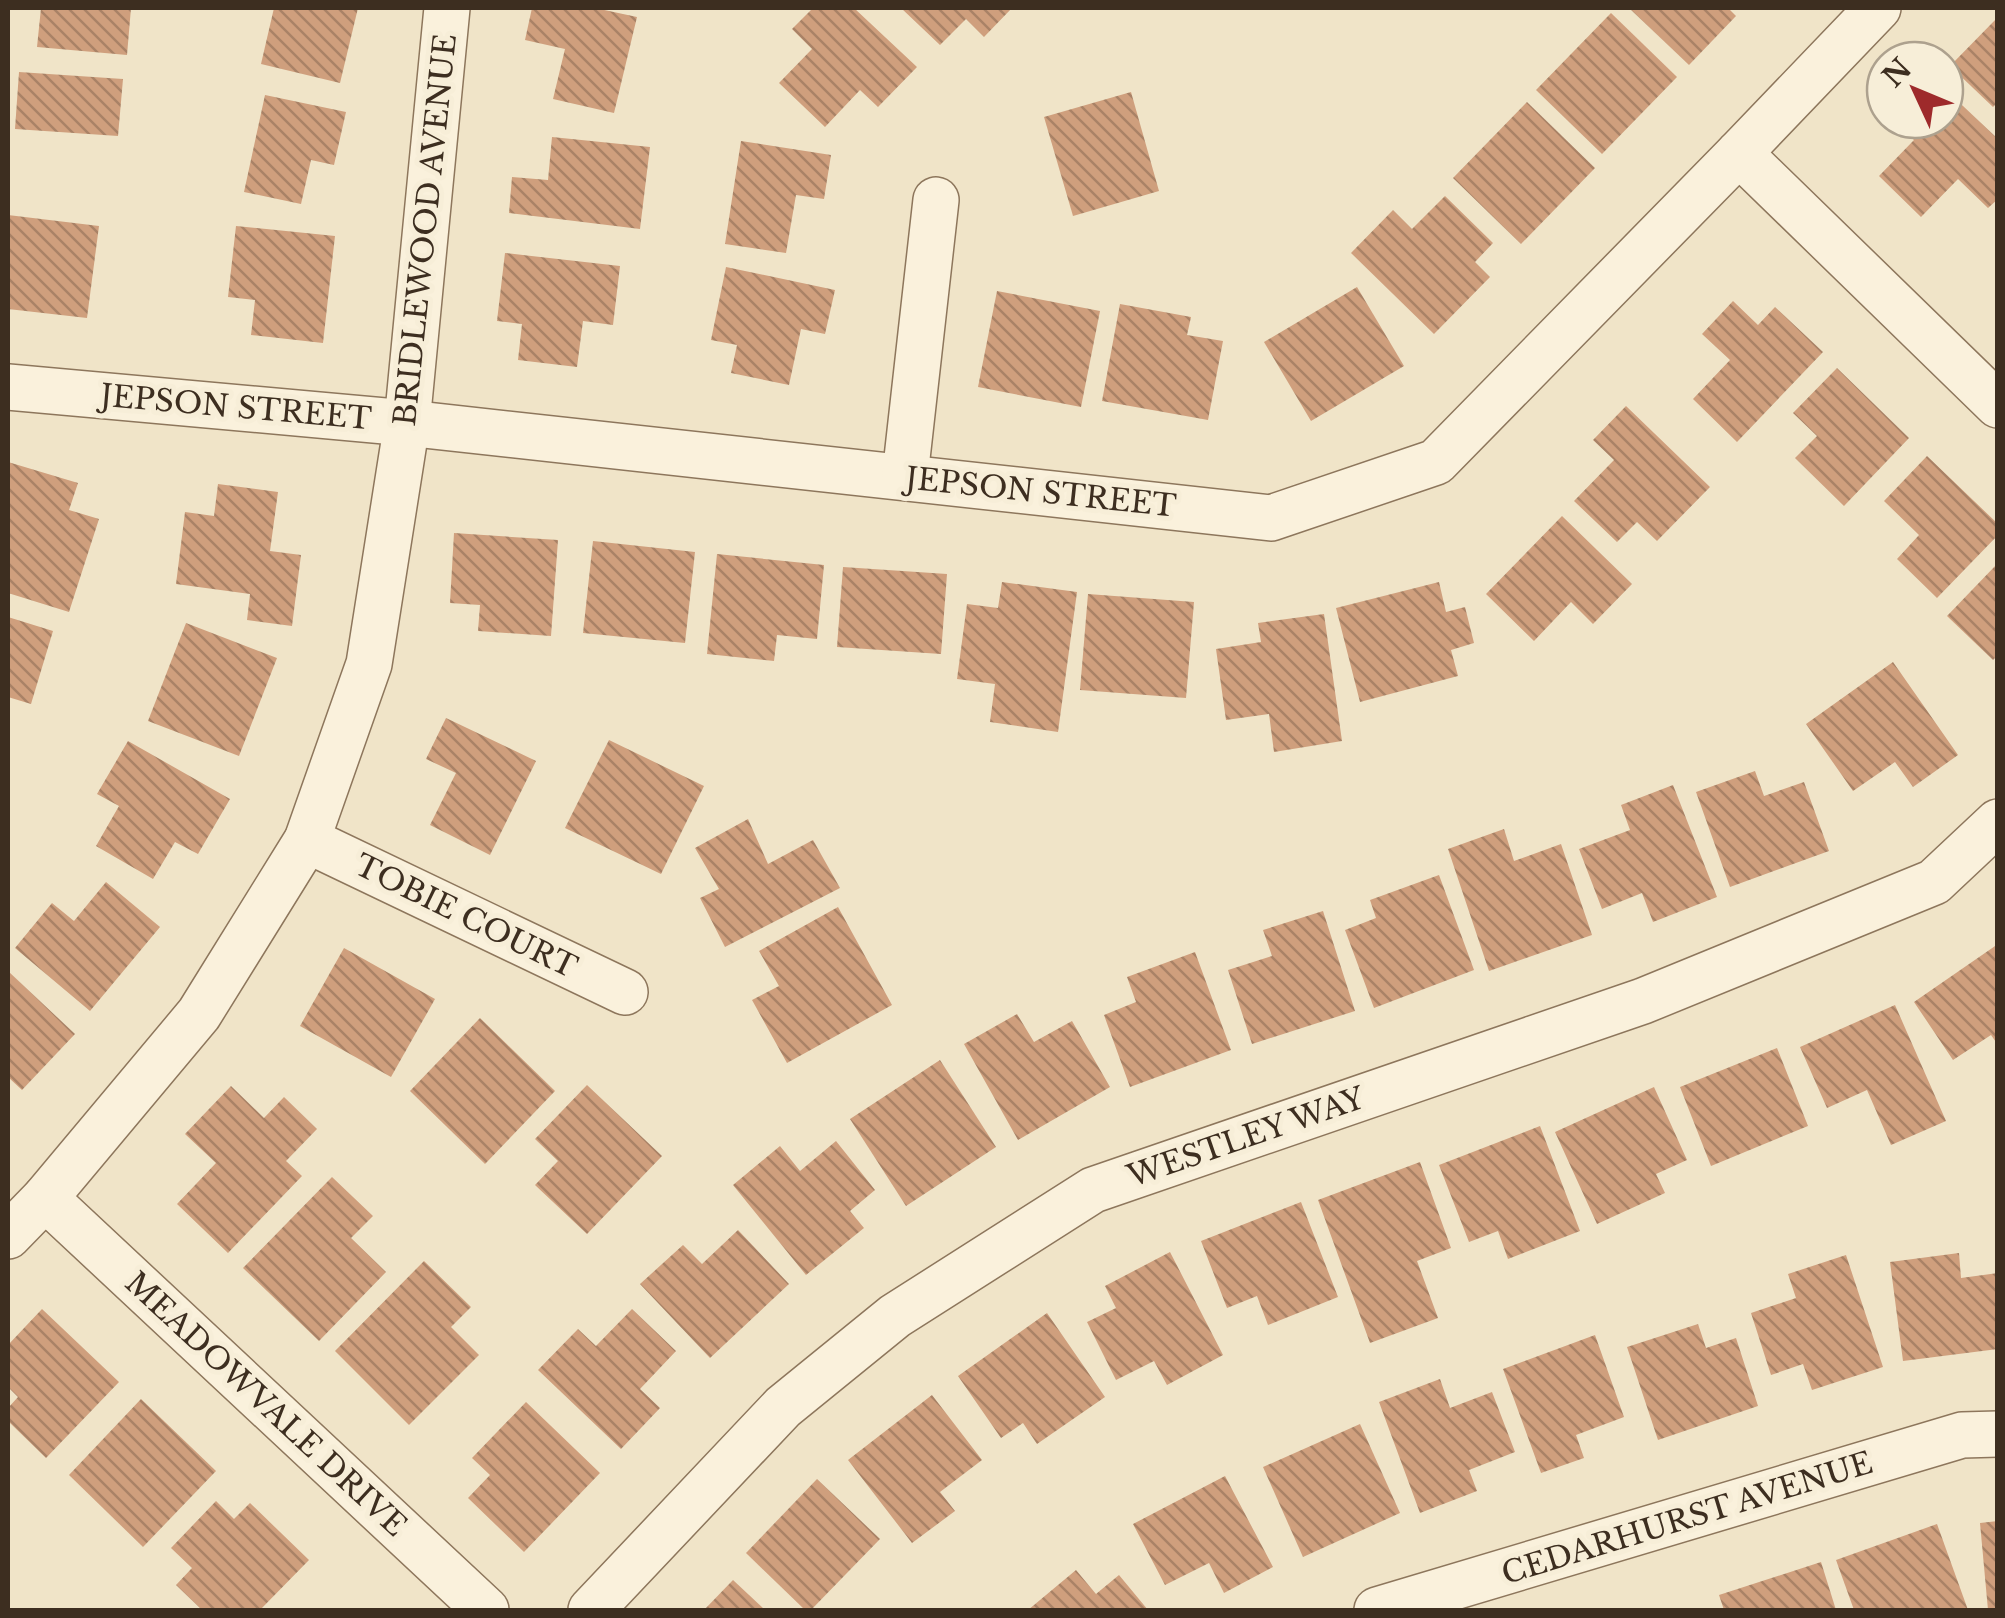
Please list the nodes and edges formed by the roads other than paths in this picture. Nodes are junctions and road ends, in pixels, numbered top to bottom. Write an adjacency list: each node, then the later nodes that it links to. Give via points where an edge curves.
1 (446, 8): 7 (street, BRIDLEWOOD AVENUE)
2 (1878, 8): 3 (street, JEPSON STREET)
3 (1739, 154): 6 (street); 8 (street, JEPSON STREET, via 1436,462 1271,518)
4 (936, 200): 8 (street)
5 (8, 387): 7 (street, JEPSON STREET)
6 (1998, 405)
7 (406, 423): 8 (street, JEPSON STREET); 10 (street, BRIDLEWOOD AVENUE, via 369,664)
8 (905, 476)
9 (1998, 822): 16 (street, WESTLEY WAY, via 1934,882 1643,1001 1093,1190 895,1316 783,1407)
10 (307, 840): 11 (street, TOBIE COURT); 12 (street, BRIDLEWOOD AVENUE, via 199,1014)
11 (625, 992)
12 (45, 1198): 13 (street, BRIDLEWOOD AVENUE); 15 (street, MEADOWVALE DRIVE)
13 (8, 1236)
14 (1998, 1434): 17 (street, CEDARHURST AVENUE, via 1962,1435)
15 (486, 1610)
16 (591, 1610)
17 (1377, 1610)

